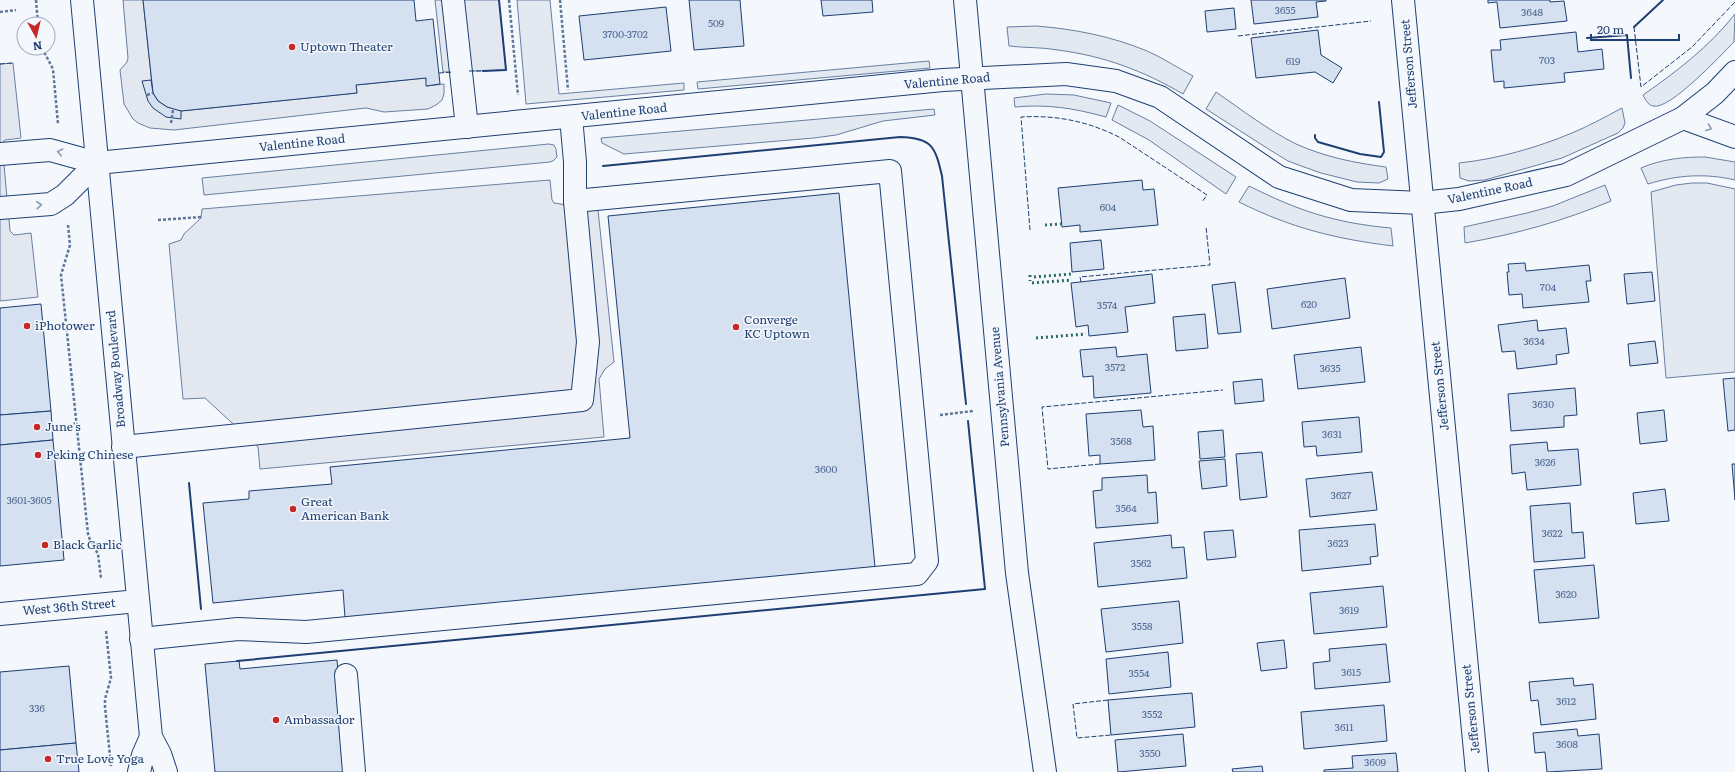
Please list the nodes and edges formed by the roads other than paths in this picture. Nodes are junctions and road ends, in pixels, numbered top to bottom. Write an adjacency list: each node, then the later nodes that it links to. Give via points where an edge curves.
1 (82, 0): 12 (street, Broadway Boulevard)
2 (453, 0): 9 (street)
3 (965, 0): 6 (street, Pennsylvania Avenue)
4 (1403, 0): 14 (street, Jefferson Street)
5 (1735, 72): 8 (street, Valentine Road, via 1715,93)
6 (973, 78): 7 (street, Valentine Road); 14 (street, Valentine Road, via 1066,74 1116,81 1160,98 1279,177 1351,200); 25 (street, Pennsylvania Avenue, via 1017,573)
7 (570, 117): 9 (street, Valentine Road); 13 (street, via 575,162)
8 (1683, 118): 10 (street, one-way to 10); 14 (street, Valentine Road, via 1566,174 1459,200)
9 (467, 127): 12 (street, Valentine Road)
10 (1735, 137)
11 (0, 154): 12 (street, one-way to 11, via 50,150)
12 (97, 163): 15 (street, one-way to 12, via 51,204 65,195); 16 (street, Broadway Boulevard)
13 (575, 201): 16 (street, via 588,342 582,400); 19 (street, via 890,171 927,561 917,574 306,632 238,628)
14 (1422, 203): 26 (street, Jefferson Street)
15 (0, 208)
16 (123, 447): 17 (street, Broadway Boulevard)
17 (138, 601): 18 (street, West 36th Street); 19 (street, Broadway Boulevard)
18 (0, 614)
19 (141, 639): 21 (street, Broadway Boulevard)
20 (346, 675): 24 (street)
21 (150, 737): 22 (street, Broadway Boulevard); 23 (street, Broadway Boulevard, via 160,754)
22 (139, 772)
23 (166, 772)
24 (354, 772)
25 (1045, 772)
26 (1477, 772)

